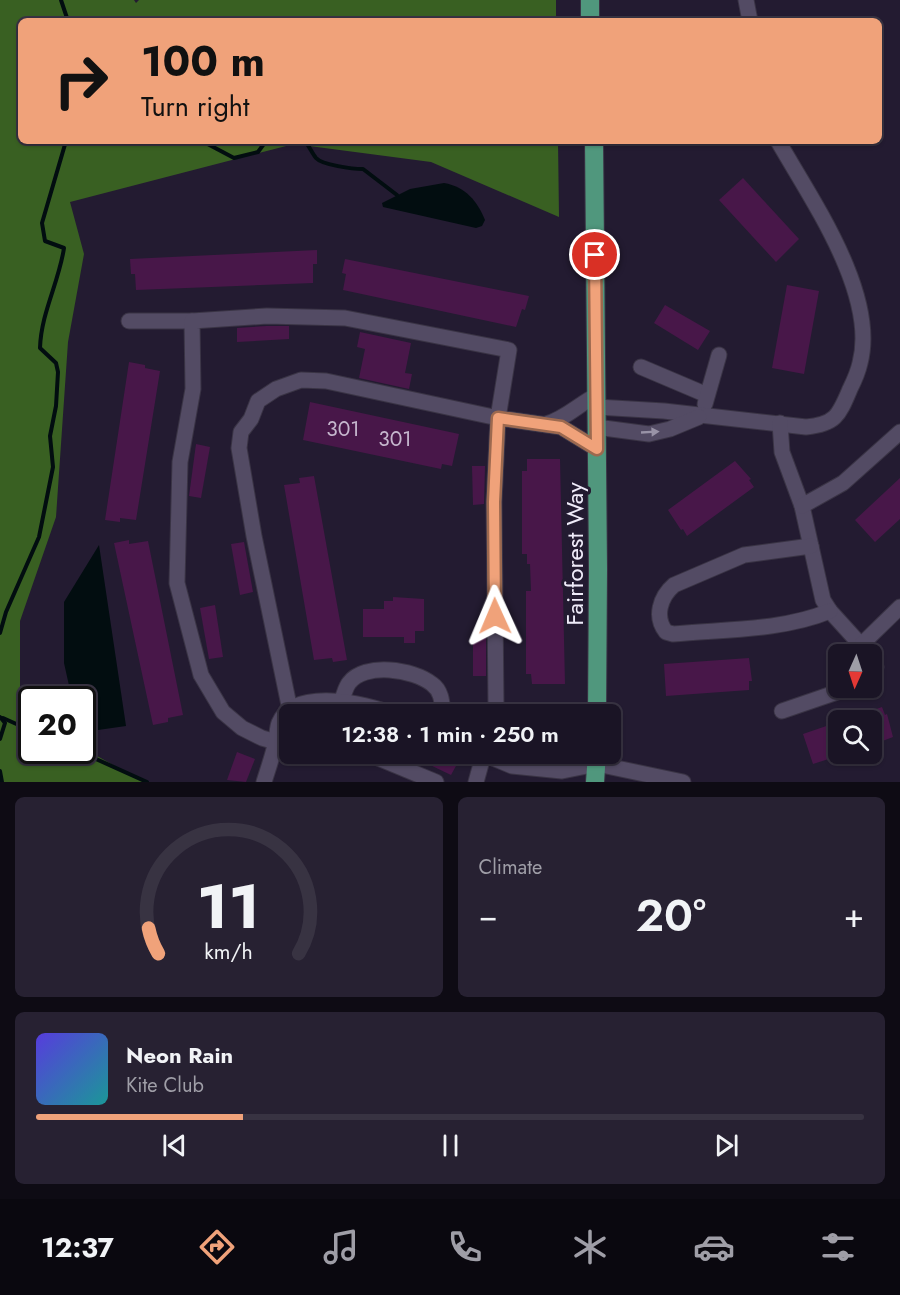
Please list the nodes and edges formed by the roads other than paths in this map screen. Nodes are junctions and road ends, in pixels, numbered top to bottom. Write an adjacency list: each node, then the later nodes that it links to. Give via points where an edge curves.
1 (590, 0): 3 (main road)
2 (746, 0): 4 (street)
3 (590, 18)
4 (749, 18)
5 (594, 144): 12 (main road, Fairforest Way)
6 (780, 144): 15 (street, via 844,256 863,336 861,363 837,416 819,426)
7 (129, 321): 8 (street)
8 (192, 321): 14 (street, via 267,316 345,318 509,350); 35 (street, via 193,389 180,462 177,583 201,675 223,712 242,728)
9 (719, 355): 11 (street)
10 (641, 367): 11 (street)
11 (707, 395): 13 (street)
12 (597, 401): 13 (street); 16 (street, via 579,404 557,421); 17 (main road, Fairforest Way)
13 (701, 416): 15 (street); 17 (street, one-way to 13, via 649,434)
14 (498, 418): 16 (street); 28 (street, via 326,381 301,380 258,401 241,432 239,448); 32 (street, via 494,502)
15 (780, 423): 20 (street, via 782,452)
16 (543, 425): 19 (street, via 561,427)
17 (596, 427): 19 (main road, Fairforest Way)
18 (900, 432): 20 (street, via 843,483)
19 (597, 449): 33 (main road, Fairforest Way)
20 (802, 506): 21 (street)
21 (811, 546): 23 (street, via 823,600); 23 (street, via 744,555 674,585 661,603 661,625 673,634 779,625)
22 (900, 607): 25 (street)
23 (830, 611): 24 (street)
24 (861, 644)
25 (874, 644)
26 (828, 695): 34 (street)
27 (342, 701): 29 (street); 30 (street); 31 (street, via 349,683 361,674 382,670 403,672 432,684 441,695)
28 (289, 704)
29 (306, 704)
30 (362, 704)
31 (442, 704)
32 (496, 704)
33 (597, 704)
34 (782, 711)
35 (279, 741)
36 (279, 750): 41 (street)
37 (393, 764): 42 (street)
38 (482, 764): 43 (street)
39 (508, 764): 40 (street, via 562,771)
40 (597, 766): 44 (street)
41 (264, 782)
42 (436, 782)
43 (476, 782)
44 (683, 782)

